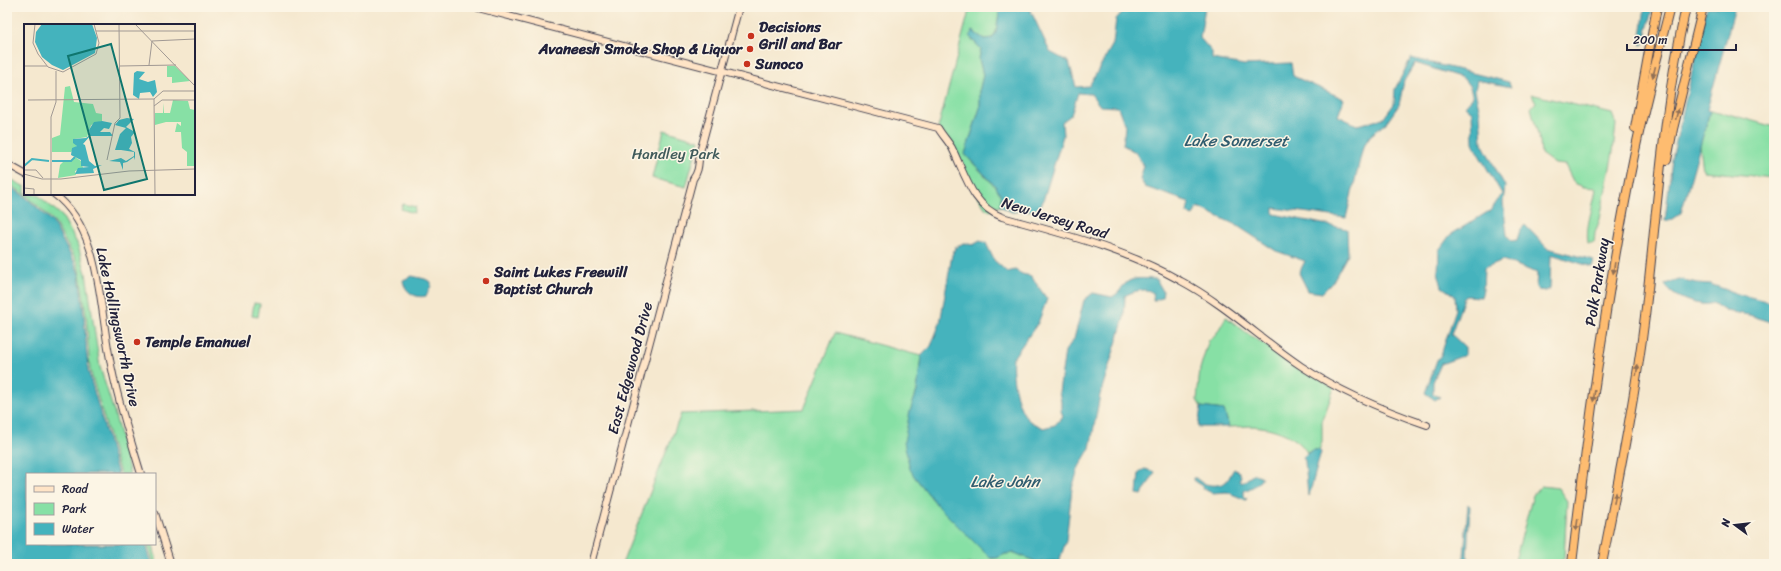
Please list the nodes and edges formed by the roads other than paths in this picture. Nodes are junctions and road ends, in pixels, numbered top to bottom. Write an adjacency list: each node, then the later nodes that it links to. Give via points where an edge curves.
1 (474, 7): 7 (street, New Jersey Road)
2 (739, 7): 7 (street, East Edgewood Drive)
3 (1657, 7): 11 (highway, via 1619,217)
4 (1670, 7): 11 (highway, Polk Parkway, one-way to 11, via 1643,114)
5 (1686, 7): 12 (highway, via 1672,80)
6 (1703, 7): 12 (highway, one-way to 6, via 1673,129)
7 (722, 71): 13 (street, New Jersey Road, via 938,128 952,148 975,197 990,211 1105,246 1157,268 1213,301 1322,379 1384,410); 17 (street, East Edgewood Drive, via 700,156 694,166 694,179)
8 (7, 164): 9 (street)
9 (24, 173)
10 (55, 195): 14 (street, Lake Hollingsworth Drive, via 71,209 92,257 108,353)
11 (1617, 248): 18 (highway, Polk Parkway, one-way to 18)
12 (1652, 249): 19 (highway, one-way to 12, via 1636,371)
13 (1427, 425)
14 (141, 473)
15 (156, 516): 16 (street)
16 (171, 564)
17 (591, 564)
18 (1572, 564)
19 (1602, 564)

